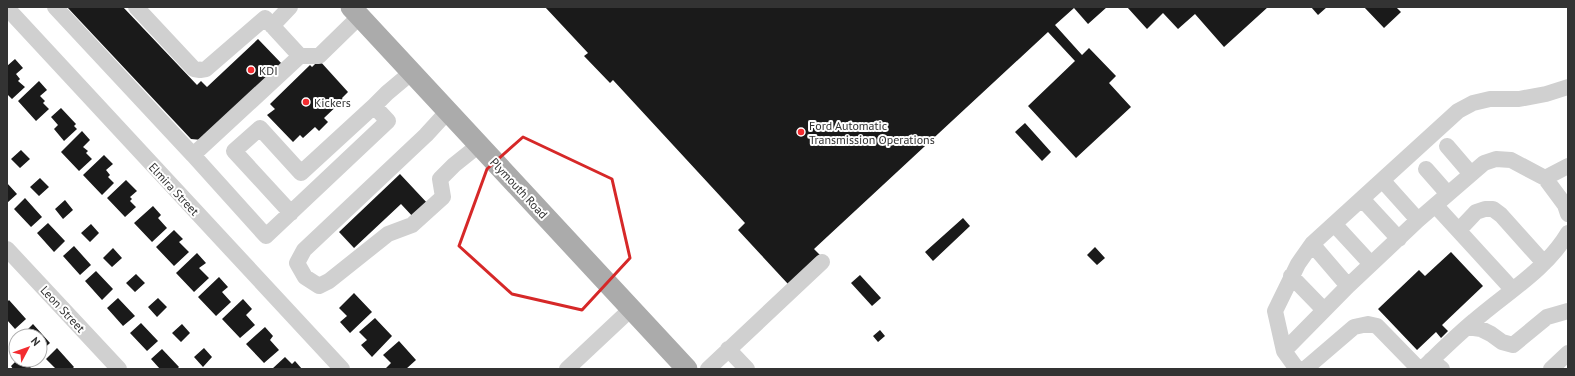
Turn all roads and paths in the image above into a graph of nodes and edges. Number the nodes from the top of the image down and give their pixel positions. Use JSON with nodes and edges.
{"nodes":[{"id":1,"x":55,"y":7,"type":"edge"},
{"id":2,"x":136,"y":7,"type":"edge"},
{"id":3,"x":290,"y":7,"type":"edge"},
{"id":4,"x":7,"y":8,"type":"edge"},
{"id":5,"x":356,"y":12,"type":"edge"},
{"id":6,"x":266,"y":17,"type":"edge"},
{"id":7,"x":300,"y":56,"type":"junction"},
{"id":8,"x":412,"y":72,"type":"junction"},
{"id":9,"x":1568,"y":88,"type":"edge"},
{"id":10,"x":374,"y":106,"type":"junction"},
{"id":11,"x":448,"y":111,"type":"junction"},
{"id":12,"x":479,"y":145,"type":"junction"},
{"id":13,"x":1447,"y":146,"type":"dead end"},
{"id":14,"x":193,"y":155,"type":"junction"},
{"id":15,"x":1568,"y":166,"type":"edge"},
{"id":16,"x":1426,"y":169,"type":"dead end"},
{"id":17,"x":1471,"y":174,"type":"junction"},
{"id":18,"x":1545,"y":178,"type":"junction"},
{"id":19,"x":1383,"y":181,"type":"junction"},
{"id":20,"x":1448,"y":194,"type":"junction"},
{"id":21,"x":1362,"y":199,"type":"junction"},
{"id":22,"x":1436,"y":206,"type":"junction"},
{"id":23,"x":291,"y":213,"type":"junction"},
{"id":24,"x":1568,"y":214,"type":"edge"},
{"id":25,"x":1418,"y":220,"type":"junction"},
{"id":26,"x":1335,"y":225,"type":"junction"},
{"id":27,"x":1459,"y":230,"type":"junction"},
{"id":28,"x":1568,"y":232,"type":"edge"},
{"id":29,"x":1399,"y":239,"type":"junction"},
{"id":30,"x":1312,"y":244,"type":"junction"},
{"id":31,"x":7,"y":249,"type":"edge"},
{"id":32,"x":822,"y":262,"type":"dead end"},
{"id":33,"x":1544,"y":263,"type":"junction"},
{"id":34,"x":1371,"y":264,"type":"junction"},
{"id":35,"x":1291,"y":276,"type":"junction"},
{"id":36,"x":1348,"y":286,"type":"junction"},
{"id":37,"x":1512,"y":289,"type":"junction"},
{"id":38,"x":631,"y":309,"type":"junction"},
{"id":39,"x":1324,"y":310,"type":"junction"},
{"id":40,"x":1568,"y":312,"type":"edge"},
{"id":41,"x":1467,"y":327,"type":"junction"},
{"id":42,"x":728,"y":349,"type":"junction"},
{"id":43,"x":1284,"y":351,"type":"junction"},
{"id":44,"x":1568,"y":353,"type":"edge"},
{"id":45,"x":1428,"y":367,"type":"edge"},
{"id":46,"x":119,"y":369,"type":"edge"},
{"id":47,"x":342,"y":369,"type":"edge"},
{"id":48,"x":567,"y":369,"type":"edge"},
{"id":49,"x":687,"y":369,"type":"edge"},
{"id":50,"x":708,"y":369,"type":"edge"},
{"id":51,"x":747,"y":369,"type":"edge"},
{"id":52,"x":1297,"y":369,"type":"edge"},
{"id":53,"x":1305,"y":369,"type":"edge"},
{"id":54,"x":1551,"y":369,"type":"edge"}],
"edges":[{"from":1,"to":14,"type":"street"},
{"from":2,"to":6,"type":"street"},
{"from":3,"to":6,"type":"street"},
{"from":4,"to":47,"type":"street","name":"Elmira Street"},
{"from":5,"to":7,"type":"street"},
{"from":5,"to":8,"type":"main road","name":"Plymouth Road"},
{"from":6,"to":7,"type":"street"},
{"from":7,"to":14,"type":"street"},
{"from":8,"to":10,"type":"street"},
{"from":8,"to":11,"type":"main road","name":"Plymouth Road"},
{"from":9,"to":19,"type":"street"},
{"from":10,"to":23,"type":"street"},
{"from":10,"to":23,"type":"street"},
{"from":11,"to":12,"type":"main road","name":"Plymouth Road"},
{"from":11,"to":12,"type":"street"},
{"from":12,"to":38,"type":"main road","name":"Plymouth Road"},
{"from":13,"to":17,"type":"street"},
{"from":14,"to":23,"type":"street"},
{"from":15,"to":18,"type":"street"},
{"from":16,"to":20,"type":"street"},
{"from":17,"to":18,"type":"street"},
{"from":17,"to":20,"type":"street"},
{"from":18,"to":24,"type":"street"},
{"from":19,"to":21,"type":"street"},
{"from":19,"to":25,"type":"street"},
{"from":20,"to":22,"type":"street"},
{"from":21,"to":26,"type":"street"},
{"from":21,"to":29,"type":"street"},
{"from":22,"to":25,"type":"street"},
{"from":22,"to":27,"type":"street"},
{"from":25,"to":29,"type":"street"},
{"from":26,"to":30,"type":"street"},
{"from":26,"to":34,"type":"street"},
{"from":27,"to":33,"type":"street"},
{"from":27,"to":37,"type":"street"},
{"from":28,"to":33,"type":"street"},
{"from":29,"to":34,"type":"street"},
{"from":30,"to":35,"type":"street"},
{"from":30,"to":36,"type":"street"},
{"from":31,"to":46,"type":"street","name":"Leon Street"},
{"from":32,"to":42,"type":"street"},
{"from":33,"to":37,"type":"street"},
{"from":34,"to":36,"type":"street"},
{"from":35,"to":39,"type":"street"},
{"from":35,"to":43,"type":"street"},
{"from":36,"to":39,"type":"street"},
{"from":37,"to":41,"type":"street"},
{"from":38,"to":48,"type":"street"},
{"from":38,"to":49,"type":"main road","name":"Plymouth Road"},
{"from":39,"to":43,"type":"street"},
{"from":40,"to":41,"type":"street"},
{"from":41,"to":45,"type":"street"},
{"from":42,"to":50,"type":"street"},
{"from":42,"to":51,"type":"street"},
{"from":43,"to":52,"type":"street"},
{"from":44,"to":54,"type":"street"},
{"from":45,"to":53,"type":"street"}]}
